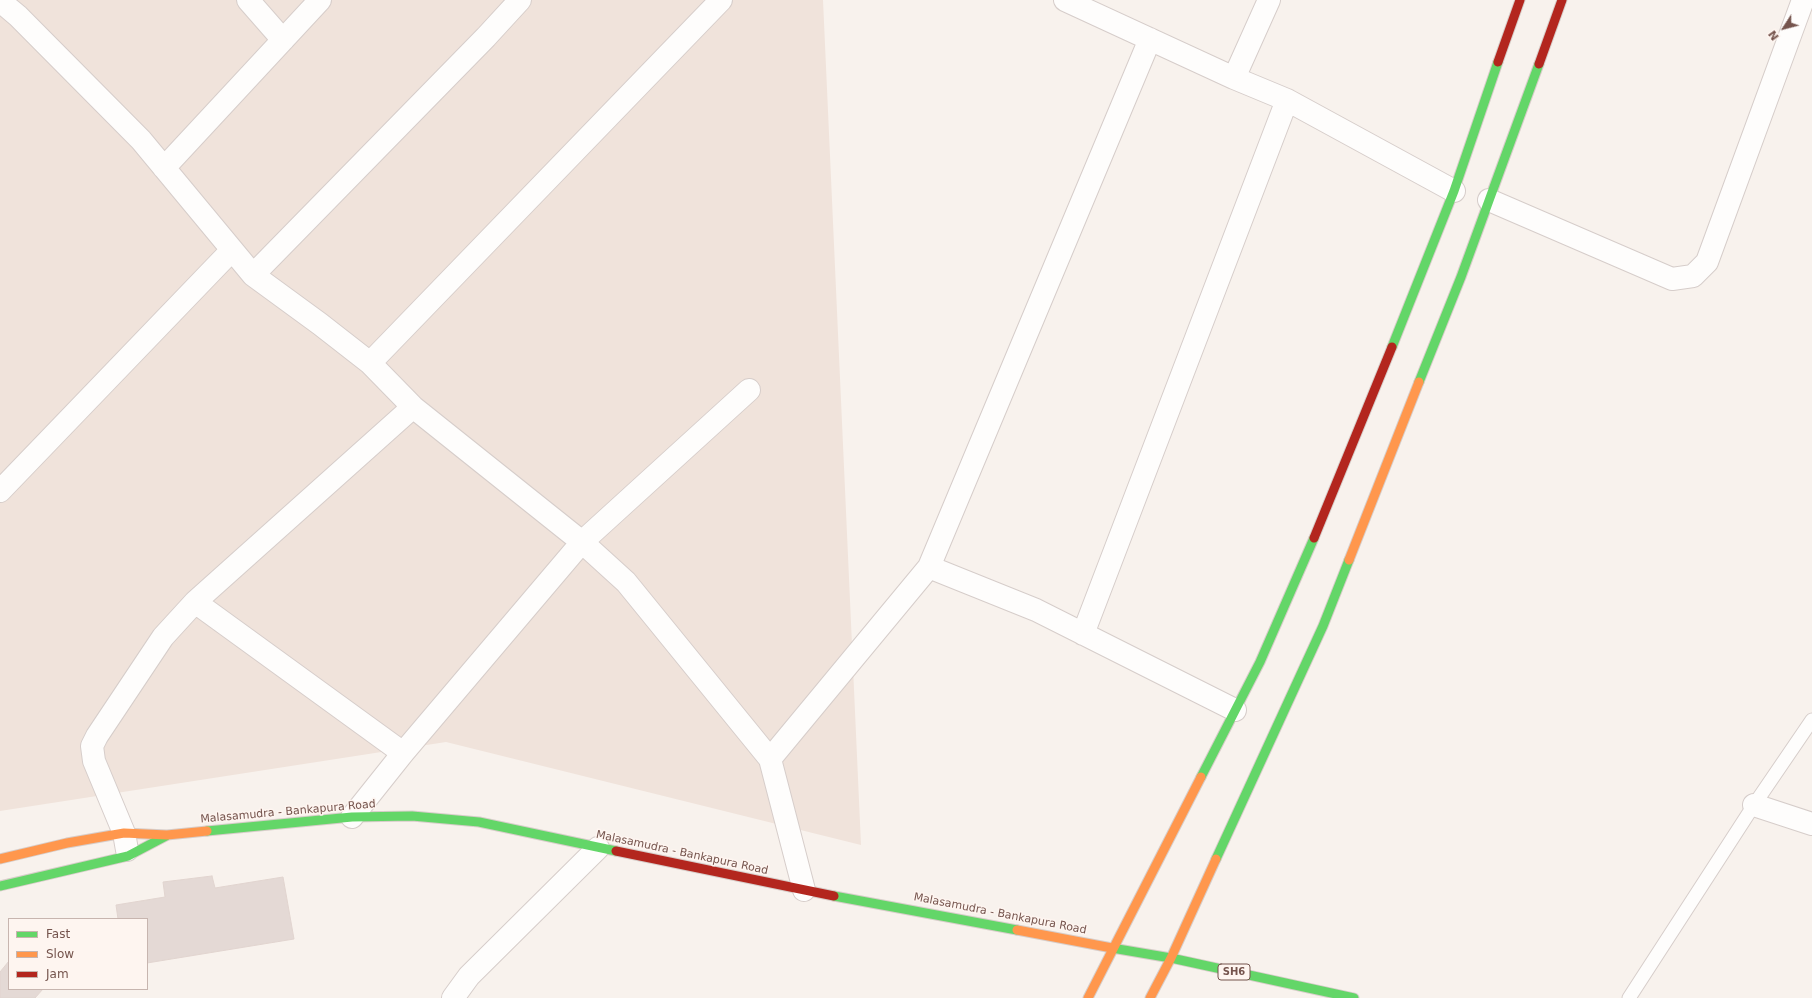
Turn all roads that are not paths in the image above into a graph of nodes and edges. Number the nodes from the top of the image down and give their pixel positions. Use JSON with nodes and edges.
{"nodes":[{"id":1,"x":248,"y":0,"type":"edge"},
{"id":2,"x":320,"y":0,"type":"edge"},
{"id":3,"x":520,"y":0,"type":"edge"},
{"id":4,"x":721,"y":0,"type":"edge"},
{"id":5,"x":1065,"y":0,"type":"edge"},
{"id":6,"x":1269,"y":0,"type":"edge"},
{"id":7,"x":1520,"y":0,"type":"edge"},
{"id":8,"x":1562,"y":0,"type":"edge"},
{"id":9,"x":1803,"y":0,"type":"edge"},
{"id":10,"x":0,"y":1,"type":"edge"},
{"id":11,"x":1150,"y":39,"type":"junction"},
{"id":12,"x":283,"y":40,"type":"junction"},
{"id":13,"x":1234,"y":78,"type":"junction"},
{"id":14,"x":1287,"y":100,"type":"junction"},
{"id":15,"x":164,"y":168,"type":"junction"},
{"id":16,"x":1454,"y":191,"type":"junction"},
{"id":17,"x":1489,"y":200,"type":"junction"},
{"id":18,"x":232,"y":250,"type":"junction"},
{"id":19,"x":253,"y":275,"type":"junction"},
{"id":20,"x":370,"y":363,"type":"junction"},
{"id":21,"x":749,"y":390,"type":"dead end"},
{"id":22,"x":413,"y":407,"type":"junction"},
{"id":23,"x":0,"y":492,"type":"edge"},
{"id":24,"x":582,"y":542,"type":"junction"},
{"id":25,"x":929,"y":567,"type":"junction"},
{"id":26,"x":195,"y":602,"type":"junction"},
{"id":27,"x":1082,"y":634,"type":"junction"},
{"id":28,"x":1235,"y":710,"type":"junction"},
{"id":29,"x":1812,"y":720,"type":"edge"},
{"id":30,"x":403,"y":753,"type":"junction"},
{"id":31,"x":770,"y":759,"type":"junction"},
{"id":32,"x":1754,"y":805,"type":"junction"},
{"id":33,"x":352,"y":817,"type":"junction"},
{"id":34,"x":1812,"y":824,"type":"edge"},
{"id":35,"x":124,"y":833,"type":"junction"},
{"id":36,"x":167,"y":835,"type":"junction"},
{"id":37,"x":598,"y":848,"type":"junction"},
{"id":38,"x":128,"y":856,"type":"junction"},
{"id":39,"x":0,"y":858,"type":"edge"},
{"id":40,"x":0,"y":886,"type":"edge"},
{"id":41,"x":804,"y":890,"type":"junction"},
{"id":42,"x":1112,"y":948,"type":"junction"},
{"id":43,"x":1171,"y":958,"type":"junction"},
{"id":44,"x":453,"y":998,"type":"edge"},
{"id":45,"x":1088,"y":998,"type":"edge"},
{"id":46,"x":1150,"y":998,"type":"edge"},
{"id":47,"x":1354,"y":998,"type":"edge"},
{"id":48,"x":1629,"y":998,"type":"edge"}],
"edges":[{"from":1,"to":12,"type":"street"},
{"from":2,"to":12,"type":"street"},
{"from":3,"to":19,"type":"street"},
{"from":4,"to":20,"type":"street"},
{"from":5,"to":11,"type":"street"},
{"from":6,"to":13,"type":"street"},
{"from":7,"to":16,"type":"main road"},
{"from":8,"to":17,"type":"main road"},
{"from":9,"to":17,"type":"street"},
{"from":10,"to":15,"type":"street"},
{"from":11,"to":13,"type":"street"},
{"from":11,"to":25,"type":"street"},
{"from":12,"to":15,"type":"street"},
{"from":13,"to":14,"type":"street"},
{"from":14,"to":16,"type":"street"},
{"from":14,"to":27,"type":"street"},
{"from":15,"to":18,"type":"street"},
{"from":16,"to":28,"type":"main road"},
{"from":17,"to":43,"type":"main road"},
{"from":18,"to":19,"type":"street"},
{"from":18,"to":23,"type":"street"},
{"from":19,"to":20,"type":"street"},
{"from":20,"to":22,"type":"street"},
{"from":21,"to":24,"type":"street"},
{"from":22,"to":24,"type":"street"},
{"from":22,"to":26,"type":"street"},
{"from":24,"to":30,"type":"street"},
{"from":24,"to":31,"type":"street"},
{"from":25,"to":27,"type":"street"},
{"from":25,"to":31,"type":"street"},
{"from":26,"to":30,"type":"street"},
{"from":26,"to":35,"type":"street"},
{"from":27,"to":28,"type":"street"},
{"from":28,"to":42,"type":"main road"},
{"from":29,"to":32,"type":"lane"},
{"from":30,"to":33,"type":"street"},
{"from":31,"to":41,"type":"street"},
{"from":32,"to":34,"type":"street"},
{"from":32,"to":48,"type":"lane"},
{"from":33,"to":36,"type":"main road","name":"Malasamudra - Bankapura Road"},
{"from":33,"to":37,"type":"main road","name":"Malasamudra - Bankapura Road"},
{"from":35,"to":36,"type":"main road","name":"Malasamudra - Bankapura Road"},
{"from":35,"to":38,"type":"street"},
{"from":35,"to":39,"type":"main road","name":"Malasamudra - Bankapura Road"},
{"from":36,"to":38,"type":"main road"},
{"from":37,"to":41,"type":"main road","name":"Malasamudra - Bankapura Road"},
{"from":37,"to":44,"type":"street"},
{"from":38,"to":40,"type":"main road"},
{"from":41,"to":42,"type":"main road","name":"Malasamudra - Bankapura Road"},
{"from":42,"to":43,"type":"main road","name":"Malasamudra - Bankapura Road","number":"SH6"},
{"from":42,"to":45,"type":"main road"},
{"from":43,"to":46,"type":"main road"},
{"from":43,"to":47,"type":"main road","name":"Malasamudra - Bankapura Road","number":"SH6"}]}
